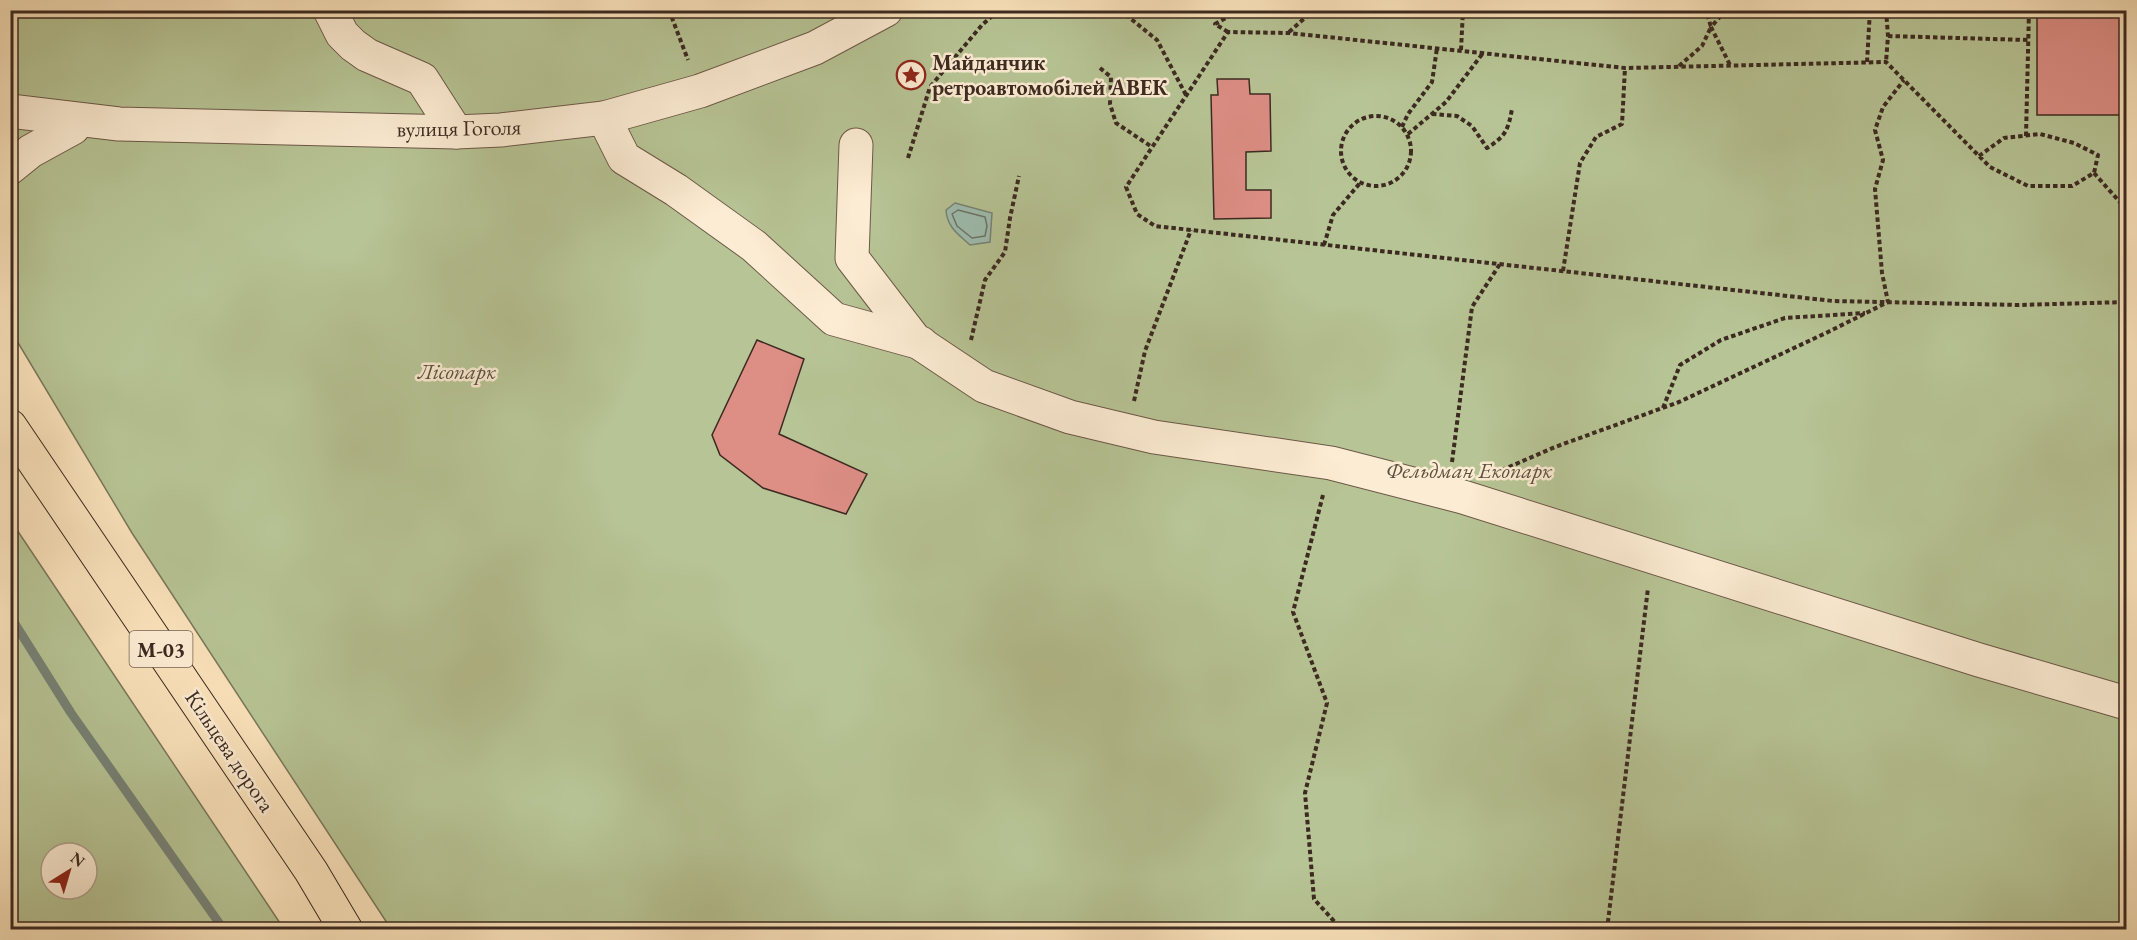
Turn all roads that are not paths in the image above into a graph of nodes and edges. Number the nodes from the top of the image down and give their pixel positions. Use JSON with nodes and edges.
{"nodes":[{"id":1,"x":330,"y":10,"type":"edge"},
{"id":2,"x":886,"y":10,"type":"edge"},
{"id":3,"x":10,"y":111,"type":"edge"},
{"id":4,"x":604,"y":118,"type":"junction"},
{"id":5,"x":119,"y":124,"type":"junction"},
{"id":6,"x":73,"y":128,"type":"junction"},
{"id":7,"x":456,"y":132,"type":"junction"},
{"id":8,"x":10,"y":133,"type":"edge"},
{"id":9,"x":856,"y":145,"type":"dead end"},
{"id":10,"x":10,"y":168,"type":"edge"},
{"id":11,"x":922,"y":343,"type":"junction"},
{"id":12,"x":10,"y":426,"type":"edge"},
{"id":13,"x":2127,"y":703,"type":"edge"},
{"id":14,"x":346,"y":930,"type":"edge"}],
"edges":[{"from":1,"to":7,"type":"street"},
{"from":2,"to":4,"type":"street","name":"вулиця Гоголя"},
{"from":3,"to":5,"type":"street","name":"вулиця Гоголя"},
{"from":4,"to":7,"type":"street","name":"вулиця Гоголя"},
{"from":4,"to":11,"type":"street"},
{"from":5,"to":6,"type":"street"},
{"from":5,"to":7,"type":"street","name":"вулиця Гоголя"},
{"from":6,"to":8,"type":"street"},
{"from":6,"to":10,"type":"street"},
{"from":9,"to":11,"type":"street"},
{"from":11,"to":13,"type":"street"},
{"from":12,"to":14,"type":"highway","name":"Кільцева дорога","number":"М-03"}]}
